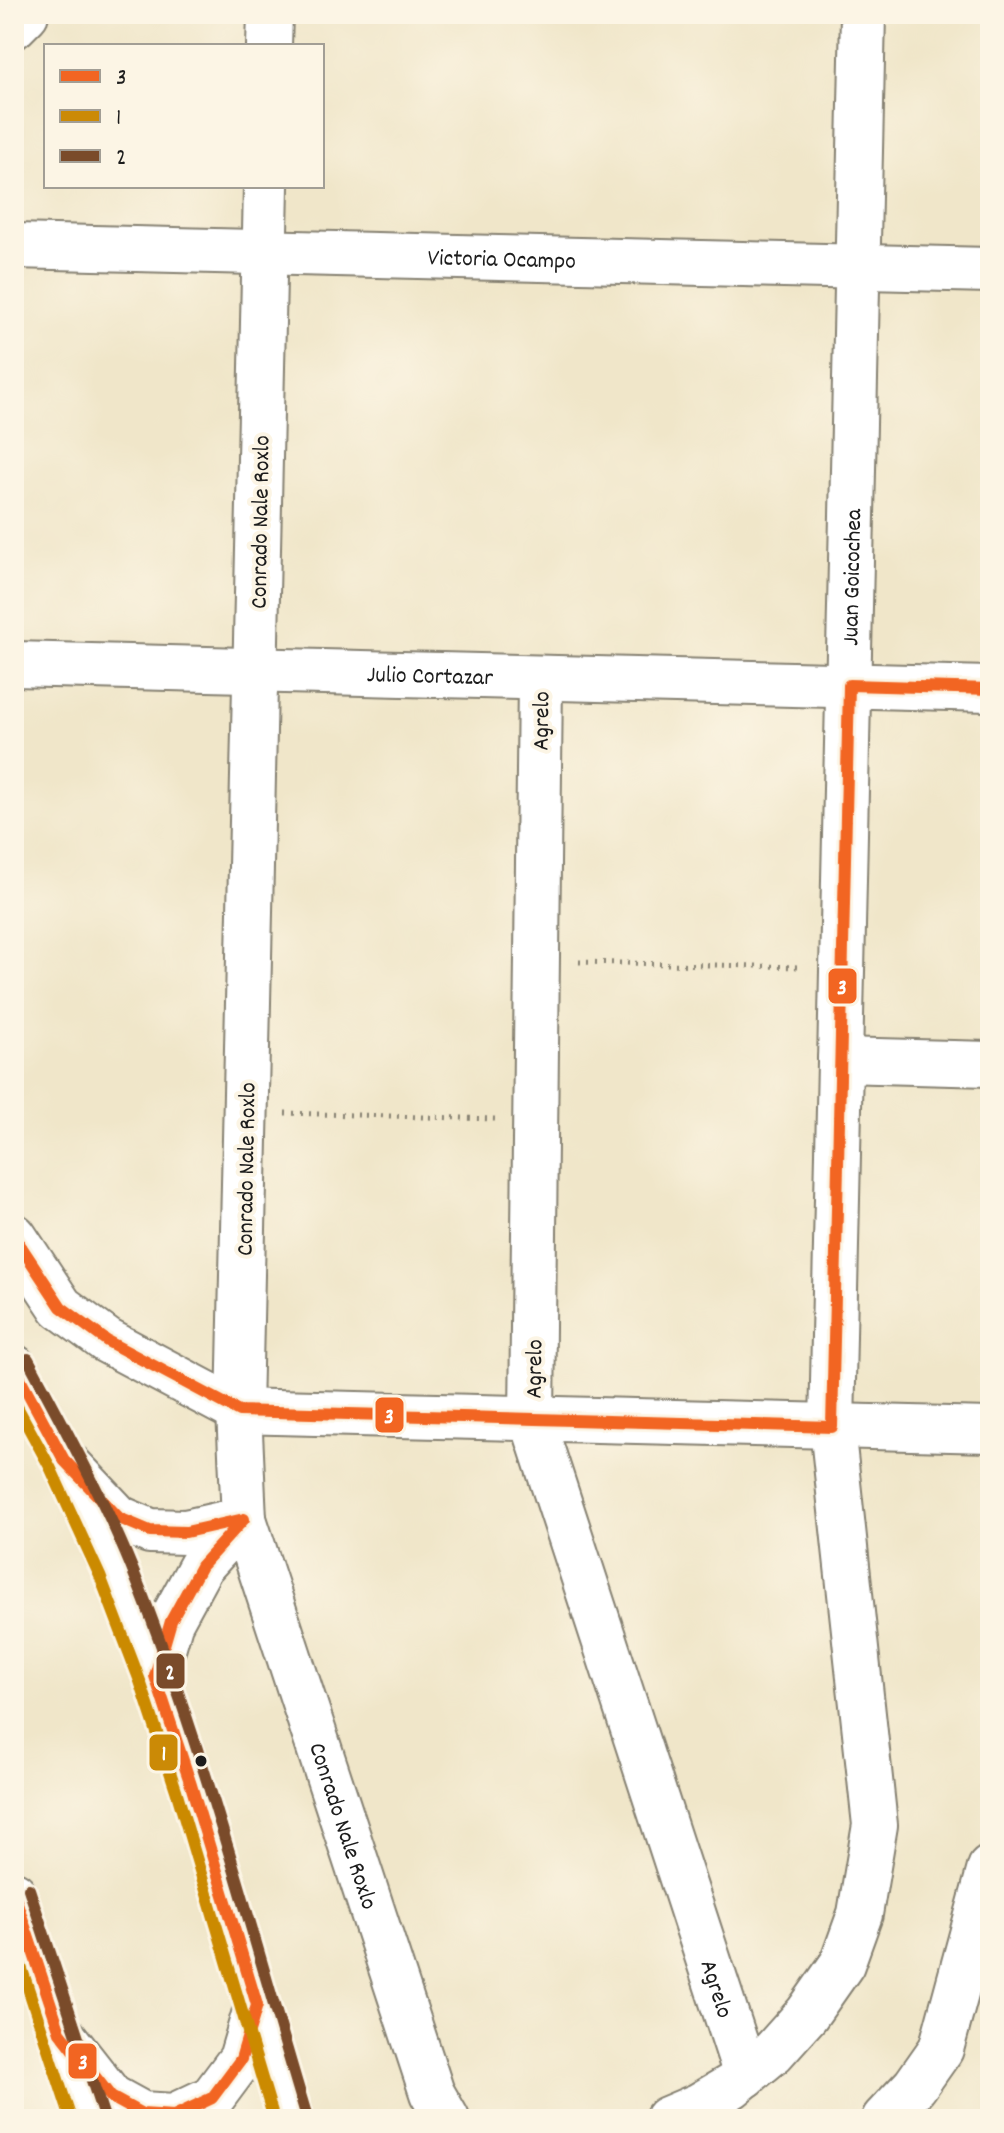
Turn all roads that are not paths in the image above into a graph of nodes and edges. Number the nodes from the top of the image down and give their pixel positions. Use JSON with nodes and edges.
{"nodes":[{"id":1,"x":26,"y":14,"type":"edge"},
{"id":2,"x":270,"y":14,"type":"edge"},
{"id":3,"x":863,"y":14,"type":"edge"},
{"id":4,"x":14,"y":26,"type":"edge"},
{"id":5,"x":269,"y":44,"type":"edge"},
{"id":6,"x":266,"y":188,"type":"edge"},
{"id":7,"x":14,"y":246,"type":"edge"},
{"id":8,"x":265,"y":252,"type":"junction"},
{"id":9,"x":858,"y":267,"type":"junction"},
{"id":10,"x":990,"y":270,"type":"edge"},
{"id":11,"x":14,"y":664,"type":"edge"},
{"id":12,"x":256,"y":670,"type":"junction"},
{"id":13,"x":540,"y":678,"type":"junction"},
{"id":14,"x":849,"y":685,"type":"junction"},
{"id":15,"x":990,"y":689,"type":"edge"},
{"id":16,"x":840,"y":1060,"type":"junction"},
{"id":17,"x":990,"y":1064,"type":"edge"},
{"id":18,"x":14,"y":1236,"type":"edge"},
{"id":19,"x":14,"y":1367,"type":"edge"},
{"id":20,"x":239,"y":1411,"type":"junction"},
{"id":21,"x":532,"y":1419,"type":"junction"},
{"id":22,"x":832,"y":1427,"type":"junction"},
{"id":23,"x":990,"y":1430,"type":"edge"},
{"id":24,"x":64,"y":1460,"type":"junction"},
{"id":25,"x":244,"y":1519,"type":"junction"},
{"id":26,"x":155,"y":1676,"type":"junction"},
{"id":27,"x":990,"y":1868,"type":"edge"},
{"id":28,"x":14,"y":1894,"type":"edge"},
{"id":29,"x":257,"y":2005,"type":"junction"},
{"id":30,"x":60,"y":2032,"type":"junction"},
{"id":31,"x":746,"y":2075,"type":"junction"},
{"id":32,"x":88,"y":2119,"type":"edge"},
{"id":33,"x":291,"y":2119,"type":"edge"},
{"id":34,"x":447,"y":2119,"type":"edge"},
{"id":35,"x":667,"y":2119,"type":"edge"},
{"id":36,"x":884,"y":2119,"type":"edge"}],
"edges":[{"from":1,"to":4,"type":"street"},
{"from":2,"to":5,"type":"street"},
{"from":3,"to":9,"type":"street","name":"Juan Goicochea"},
{"from":6,"to":8,"type":"street","name":"Conrado Nale Roxlo"},
{"from":7,"to":8,"type":"street","name":"Victoria Ocampo"},
{"from":8,"to":9,"type":"street","name":"Victoria Ocampo"},
{"from":8,"to":12,"type":"street","name":"Conrado Nale Roxlo"},
{"from":9,"to":10,"type":"street","name":"Victoria Ocampo"},
{"from":9,"to":14,"type":"street","name":"Juan Goicochea"},
{"from":11,"to":12,"type":"street","name":"Julio Cortazar"},
{"from":12,"to":13,"type":"street","name":"Julio Cortazar"},
{"from":12,"to":20,"type":"street","name":"Conrado Nale Roxlo"},
{"from":13,"to":14,"type":"street","name":"Julio Cortazar"},
{"from":13,"to":21,"type":"street","name":"Agrelo"},
{"from":14,"to":15,"type":"street","name":"Julio Cortazar"},
{"from":14,"to":16,"type":"street","name":"Juan Goicochea"},
{"from":16,"to":17,"type":"street"},
{"from":16,"to":22,"type":"street","name":"Juan Goicochea"},
{"from":18,"to":20,"type":"street"},
{"from":19,"to":24,"type":"street"},
{"from":20,"to":21,"type":"street"},
{"from":20,"to":25,"type":"street","name":"Conrado Nale Roxlo"},
{"from":21,"to":22,"type":"street"},
{"from":21,"to":31,"type":"street","name":"Agrelo"},
{"from":22,"to":23,"type":"street"},
{"from":22,"to":31,"type":"street","name":"Juan Goicochea"},
{"from":24,"to":25,"type":"street"},
{"from":24,"to":26,"type":"street"},
{"from":25,"to":26,"type":"street"},
{"from":25,"to":34,"type":"street","name":"Conrado Nale Roxlo"},
{"from":26,"to":29,"type":"street"},
{"from":27,"to":36,"type":"street"},
{"from":28,"to":30,"type":"street"},
{"from":29,"to":30,"type":"street"},
{"from":29,"to":33,"type":"street"},
{"from":30,"to":32,"type":"street"},
{"from":31,"to":35,"type":"street","name":"Juan Goicochea"}]}
